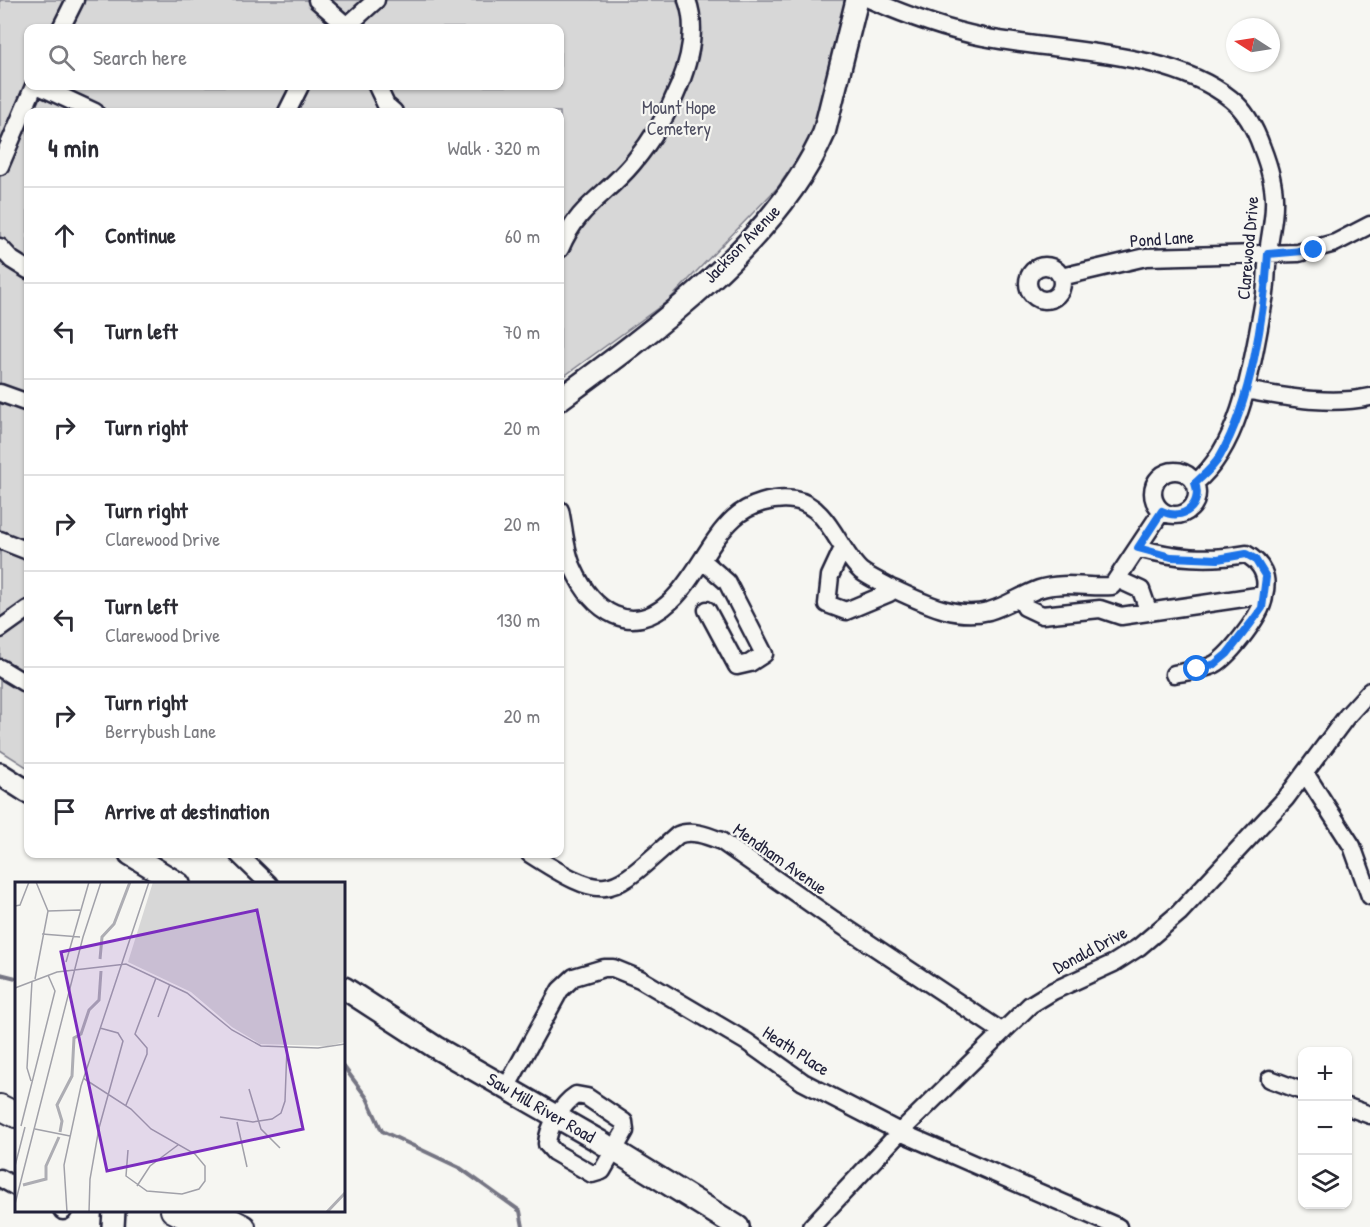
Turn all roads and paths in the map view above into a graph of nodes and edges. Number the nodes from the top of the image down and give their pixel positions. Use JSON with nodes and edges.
{"nodes":[{"id":1,"x":75,"y":0,"type":"edge"},
{"id":2,"x":317,"y":0,"type":"edge"},
{"id":3,"x":376,"y":0,"type":"edge"},
{"id":4,"x":687,"y":0,"type":"edge"},
{"id":5,"x":857,"y":0,"type":"edge"},
{"id":6,"x":871,"y":0,"type":"edge"},
{"id":7,"x":63,"y":24,"type":"edge"},
{"id":8,"x":343,"y":24,"type":"edge"},
{"id":9,"x":351,"y":24,"type":"edge"},
{"id":10,"x":32,"y":90,"type":"edge"},
{"id":11,"x":48,"y":90,"type":"edge"},
{"id":12,"x":298,"y":90,"type":"edge"},
{"id":13,"x":378,"y":90,"type":"edge"},
{"id":14,"x":25,"y":108,"type":"edge"},
{"id":15,"x":86,"y":108,"type":"edge"},
{"id":16,"x":289,"y":108,"type":"edge"},
{"id":17,"x":389,"y":108,"type":"edge"},
{"id":18,"x":24,"y":110,"type":"edge"},
{"id":19,"x":0,"y":166,"type":"edge"},
{"id":20,"x":1370,"y":225,"type":"edge"},
{"id":21,"x":564,"y":239,"type":"edge"},
{"id":22,"x":0,"y":247,"type":"edge"},
{"id":23,"x":1268,"y":254,"type":"junction"},
{"id":24,"x":24,"y":268,"type":"edge"},
{"id":25,"x":1061,"y":277,"type":"dead end"},
{"id":26,"x":1245,"y":390,"type":"junction"},
{"id":27,"x":0,"y":393,"type":"edge"},
{"id":28,"x":564,"y":396,"type":"edge"},
{"id":29,"x":1370,"y":398,"type":"edge"},
{"id":30,"x":24,"y":402,"type":"edge"},
{"id":31,"x":1195,"y":483,"type":"junction"},
{"id":32,"x":1162,"y":511,"type":"junction"},
{"id":33,"x":564,"y":529,"type":"edge"},
{"id":34,"x":0,"y":540,"type":"edge"},
{"id":35,"x":843,"y":548,"type":"junction"},
{"id":36,"x":1138,"y":548,"type":"junction"},
{"id":37,"x":24,"y":549,"type":"edge"},
{"id":38,"x":702,"y":560,"type":"junction"},
{"id":39,"x":1117,"y":579,"type":"junction"},
{"id":40,"x":888,"y":587,"type":"junction"},
{"id":41,"x":1098,"y":587,"type":"junction"},
{"id":42,"x":1264,"y":594,"type":"junction"},
{"id":43,"x":1021,"y":599,"type":"junction"},
{"id":44,"x":1100,"y":609,"type":"junction"},
{"id":45,"x":1148,"y":609,"type":"junction"},
{"id":46,"x":707,"y":610,"type":"dead end"},
{"id":47,"x":24,"y":612,"type":"edge"},
{"id":48,"x":0,"y":629,"type":"edge"},
{"id":49,"x":0,"y":668,"type":"edge"},
{"id":50,"x":1173,"y":674,"type":"dead end"},
{"id":51,"x":24,"y":683,"type":"edge"},
{"id":52,"x":1370,"y":691,"type":"edge"},
{"id":53,"x":1305,"y":772,"type":"junction"},
{"id":54,"x":0,"y":774,"type":"edge"},
{"id":55,"x":24,"y":789,"type":"edge"},
{"id":56,"x":137,"y":858,"type":"edge"},
{"id":57,"x":242,"y":858,"type":"edge"},
{"id":58,"x":536,"y":858,"type":"edge"},
{"id":59,"x":153,"y":868,"type":"edge"},
{"id":60,"x":176,"y":882,"type":"edge"},
{"id":61,"x":267,"y":882,"type":"edge"},
{"id":62,"x":1370,"y":896,"type":"edge"},
{"id":63,"x":345,"y":989,"type":"edge"},
{"id":64,"x":1001,"y":1031,"type":"junction"},
{"id":65,"x":1270,"y":1079,"type":"dead end"},
{"id":66,"x":506,"y":1088,"type":"junction"},
{"id":67,"x":1298,"y":1090,"type":"edge"},
{"id":68,"x":0,"y":1107,"type":"edge"},
{"id":69,"x":1352,"y":1109,"type":"edge"},
{"id":70,"x":15,"y":1114,"type":"edge"},
{"id":71,"x":1370,"y":1115,"type":"edge"},
{"id":72,"x":558,"y":1117,"type":"junction"},
{"id":73,"x":0,"y":1125,"type":"edge"},
{"id":74,"x":15,"y":1132,"type":"edge"},
{"id":75,"x":900,"y":1132,"type":"junction"},
{"id":76,"x":614,"y":1150,"type":"junction"},
{"id":77,"x":0,"y":1178,"type":"edge"},
{"id":78,"x":15,"y":1186,"type":"edge"},
{"id":79,"x":114,"y":1212,"type":"edge"},
{"id":80,"x":177,"y":1212,"type":"edge"},
{"id":81,"x":214,"y":1212,"type":"edge"},
{"id":82,"x":113,"y":1227,"type":"edge"},
{"id":83,"x":206,"y":1227,"type":"edge"},
{"id":84,"x":243,"y":1227,"type":"edge"},
{"id":85,"x":738,"y":1227,"type":"edge"},
{"id":86,"x":811,"y":1227,"type":"edge"},
{"id":87,"x":1118,"y":1227,"type":"edge"}],
"edges":[{"from":1,"to":7,"type":"street"},
{"from":2,"to":8,"type":"street"},
{"from":3,"to":9,"type":"street"},
{"from":4,"to":21,"type":"street"},
{"from":5,"to":28,"type":"main road","name":"Jackson Avenue"},
{"from":6,"to":23,"type":"street","name":"Clarewood Drive"},
{"from":10,"to":14,"type":"street"},
{"from":11,"to":15,"type":"street"},
{"from":12,"to":16,"type":"street"},
{"from":13,"to":17,"type":"street"},
{"from":18,"to":19,"type":"street"},
{"from":20,"to":23,"type":"street","name":"Pond Lane"},
{"from":22,"to":24,"type":"street"},
{"from":23,"to":25,"type":"street","name":"Pond Lane"},
{"from":23,"to":26,"type":"street","name":"Clarewood Drive"},
{"from":26,"to":29,"type":"street"},
{"from":26,"to":31,"type":"street","name":"Clarewood Drive"},
{"from":27,"to":30,"type":"street"},
{"from":31,"to":32,"type":"street"},
{"from":31,"to":32,"type":"street"},
{"from":32,"to":36,"type":"street"},
{"from":33,"to":38,"type":"street"},
{"from":34,"to":37,"type":"street"},
{"from":35,"to":38,"type":"street"},
{"from":35,"to":40,"type":"street"},
{"from":35,"to":40,"type":"street"},
{"from":36,"to":39,"type":"street"},
{"from":36,"to":42,"type":"street"},
{"from":38,"to":46,"type":"street"},
{"from":39,"to":41,"type":"street"},
{"from":39,"to":45,"type":"street"},
{"from":40,"to":43,"type":"street"},
{"from":41,"to":43,"type":"street"},
{"from":41,"to":44,"type":"street"},
{"from":42,"to":45,"type":"street"},
{"from":42,"to":50,"type":"street"},
{"from":43,"to":44,"type":"street"},
{"from":44,"to":45,"type":"street"},
{"from":47,"to":48,"type":"street"},
{"from":49,"to":51,"type":"street"},
{"from":52,"to":53,"type":"street","name":"Donald Drive"},
{"from":53,"to":62,"type":"street"},
{"from":53,"to":64,"type":"street","name":"Donald Drive"},
{"from":54,"to":55,"type":"main road"},
{"from":56,"to":59,"type":"main road"},
{"from":57,"to":61,"type":"street"},
{"from":58,"to":64,"type":"street","name":"Mendham Avenue"},
{"from":59,"to":60,"type":"main road"},
{"from":63,"to":66,"type":"main road","name":"Saw Mill River Road"},
{"from":64,"to":75,"type":"street","name":"Donald Drive"},
{"from":65,"to":67,"type":"street"},
{"from":66,"to":72,"type":"main road","name":"Saw Mill River Road"},
{"from":66,"to":75,"type":"street","name":"Heath Place"},
{"from":68,"to":70,"type":"highway"},
{"from":69,"to":71,"type":"street"},
{"from":72,"to":76,"type":"main road","name":"Saw Mill River Road"},
{"from":72,"to":76,"type":"street"},
{"from":72,"to":76,"type":"street"},
{"from":73,"to":74,"type":"highway"},
{"from":75,"to":86,"type":"street","name":"Donald Drive"},
{"from":75,"to":87,"type":"street","name":"Heath Place"},
{"from":76,"to":85,"type":"main road","name":"Saw Mill River Road"},
{"from":77,"to":78,"type":"street"},
{"from":79,"to":82,"type":"main road"},
{"from":80,"to":83,"type":"highway"},
{"from":81,"to":84,"type":"highway"}]}
